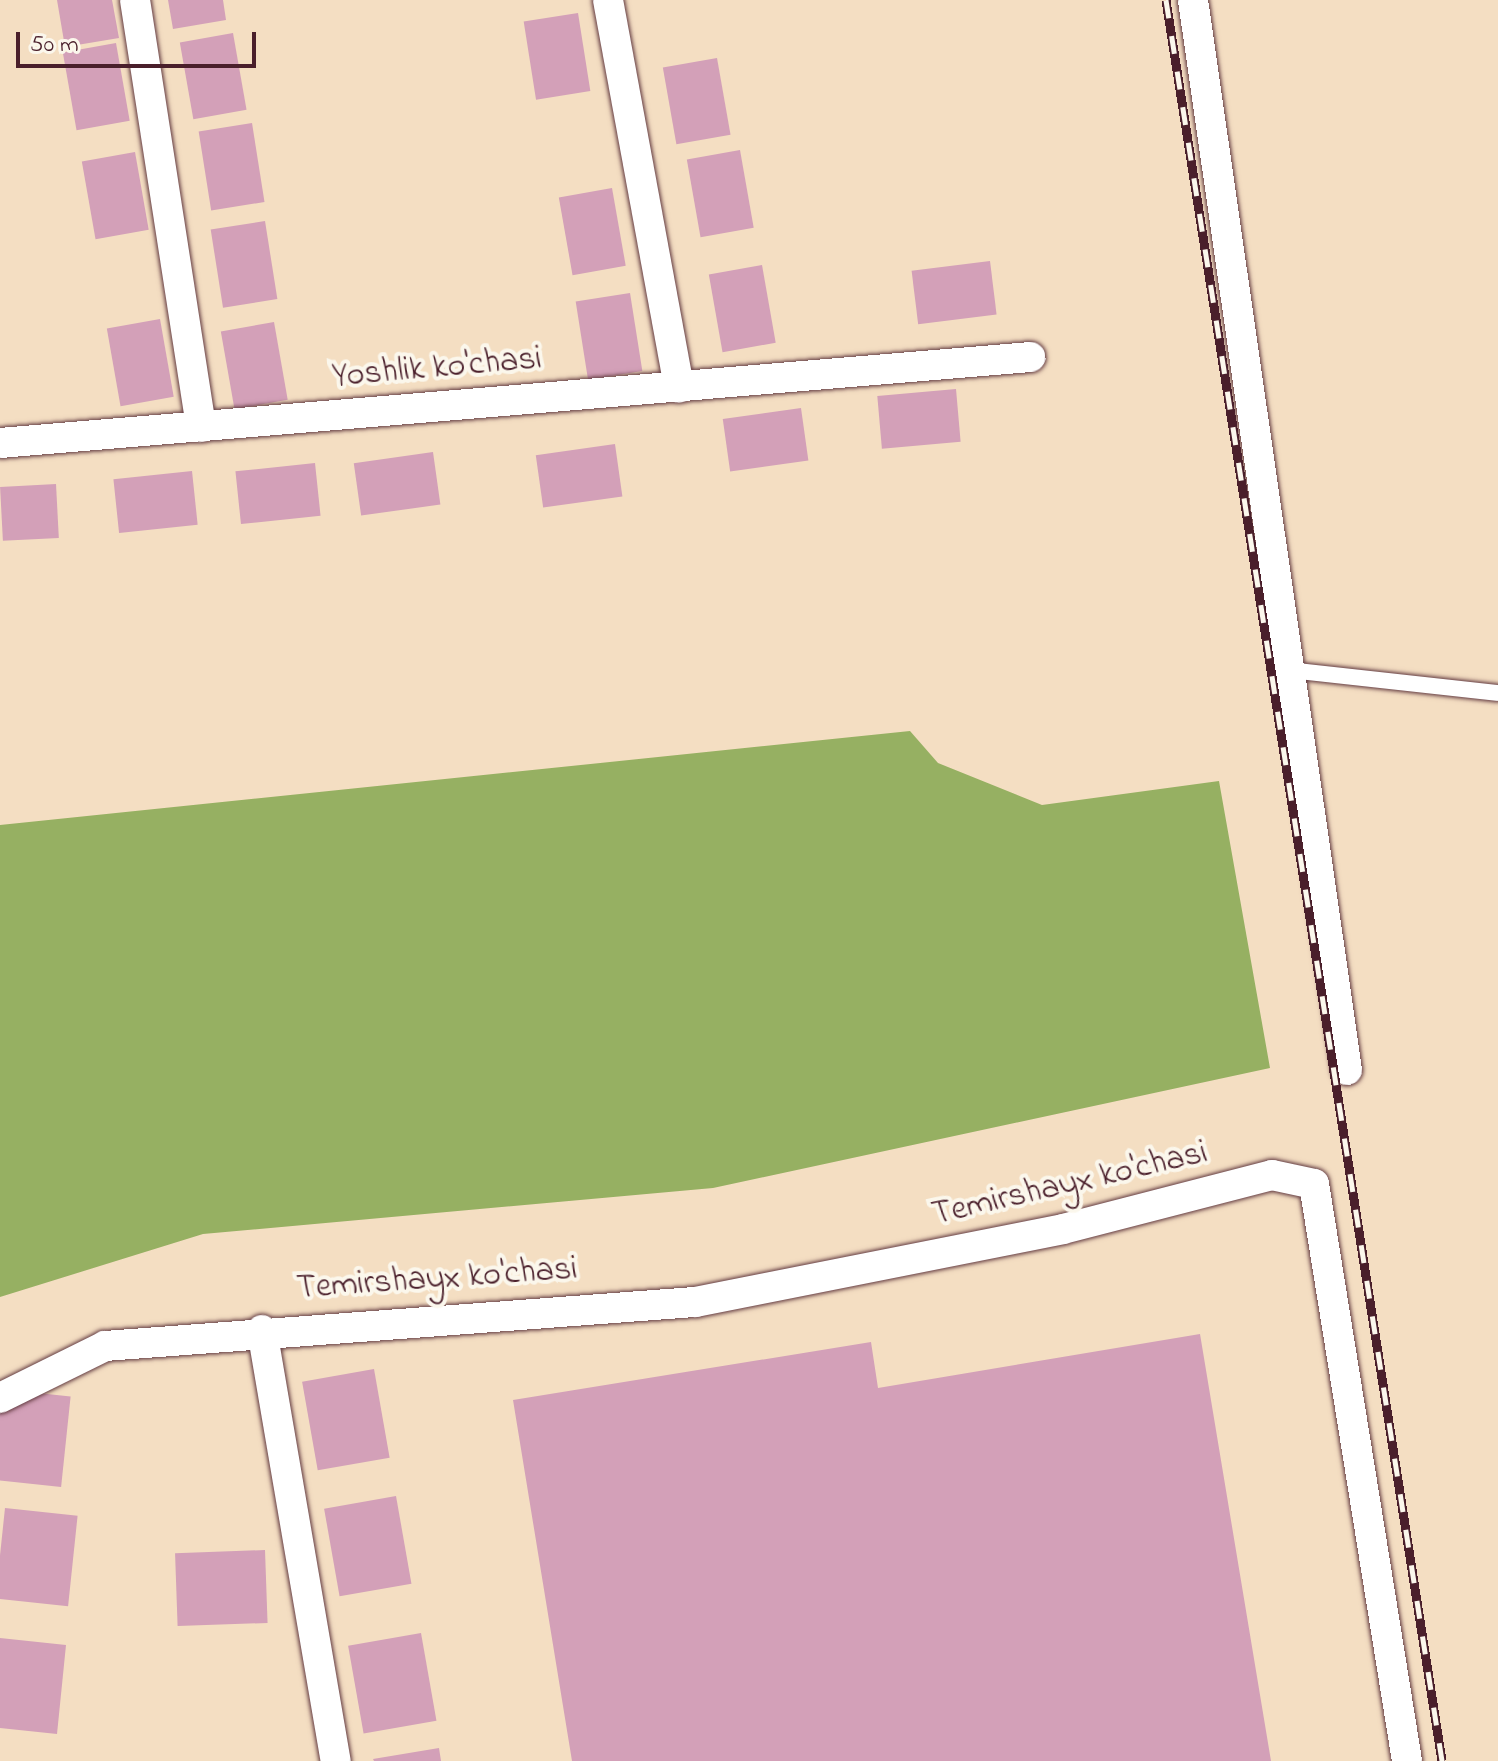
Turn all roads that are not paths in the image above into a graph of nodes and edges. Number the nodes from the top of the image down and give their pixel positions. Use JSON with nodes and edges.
{"nodes":[{"id":1,"x":135,"y":0,"type":"edge"},
{"id":2,"x":608,"y":0,"type":"edge"},
{"id":3,"x":1193,"y":0,"type":"edge"},
{"id":4,"x":1030,"y":357,"type":"dead end"},
{"id":5,"x":679,"y":388,"type":"junction"},
{"id":6,"x":201,"y":427,"type":"junction"},
{"id":7,"x":0,"y":443,"type":"edge"},
{"id":8,"x":1289,"y":670,"type":"junction"},
{"id":9,"x":1498,"y":693,"type":"edge"},
{"id":10,"x":1347,"y":1070,"type":"dead end"},
{"id":11,"x":262,"y":1330,"type":"junction"},
{"id":12,"x":0,"y":1398,"type":"edge"},
{"id":13,"x":336,"y":1761,"type":"edge"},
{"id":14,"x":1407,"y":1761,"type":"edge"}],
"edges":[{"from":1,"to":6,"type":"street"},
{"from":2,"to":5,"type":"street"},
{"from":3,"to":8,"type":"street"},
{"from":4,"to":5,"type":"street","name":"Yoshlik ko'chasi"},
{"from":5,"to":6,"type":"street","name":"Yoshlik ko'chasi"},
{"from":6,"to":7,"type":"street","name":"Yoshlik ko'chasi"},
{"from":8,"to":9,"type":"lane"},
{"from":8,"to":10,"type":"street"},
{"from":11,"to":12,"type":"street","name":"Temirshayx ko'chasi"},
{"from":11,"to":13,"type":"street","name":"Temirshayx ko'chasi"},
{"from":11,"to":14,"type":"street","name":"Temirshayx ko'chasi"}]}
